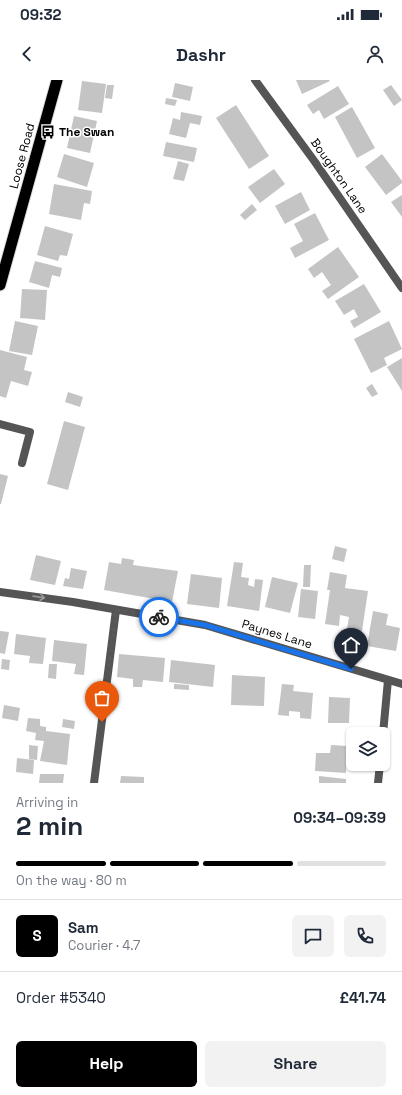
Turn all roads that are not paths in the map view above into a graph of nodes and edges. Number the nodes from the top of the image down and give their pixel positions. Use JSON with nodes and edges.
{"nodes":[{"id":1,"x":57,"y":80,"type":"edge"},
{"id":2,"x":255,"y":80,"type":"edge"},
{"id":3,"x":0,"y":285,"type":"edge"},
{"id":4,"x":402,"y":288,"type":"edge"},
{"id":5,"x":0,"y":424,"type":"edge"},
{"id":6,"x":22,"y":462,"type":"dead end"},
{"id":7,"x":0,"y":592,"type":"edge"},
{"id":8,"x":116,"y":610,"type":"junction"},
{"id":9,"x":388,"y":680,"type":"junction"},
{"id":10,"x":402,"y":684,"type":"edge"},
{"id":11,"x":384,"y":727,"type":"edge"},
{"id":12,"x":379,"y":771,"type":"edge"},
{"id":13,"x":94,"y":783,"type":"edge"},
{"id":14,"x":378,"y":783,"type":"edge"}],
"edges":[{"from":1,"to":3,"type":"highway","name":"Loose Road"},
{"from":2,"to":4,"type":"street","name":"Boughton Lane"},
{"from":5,"to":6,"type":"street"},
{"from":7,"to":8,"type":"street","name":"Paynes Lane","one_way":true},
{"from":8,"to":9,"type":"street","name":"Paynes Lane"},
{"from":8,"to":13,"type":"street"},
{"from":9,"to":10,"type":"street","name":"Paynes Lane"},
{"from":9,"to":11,"type":"street"},
{"from":12,"to":14,"type":"street"}]}
